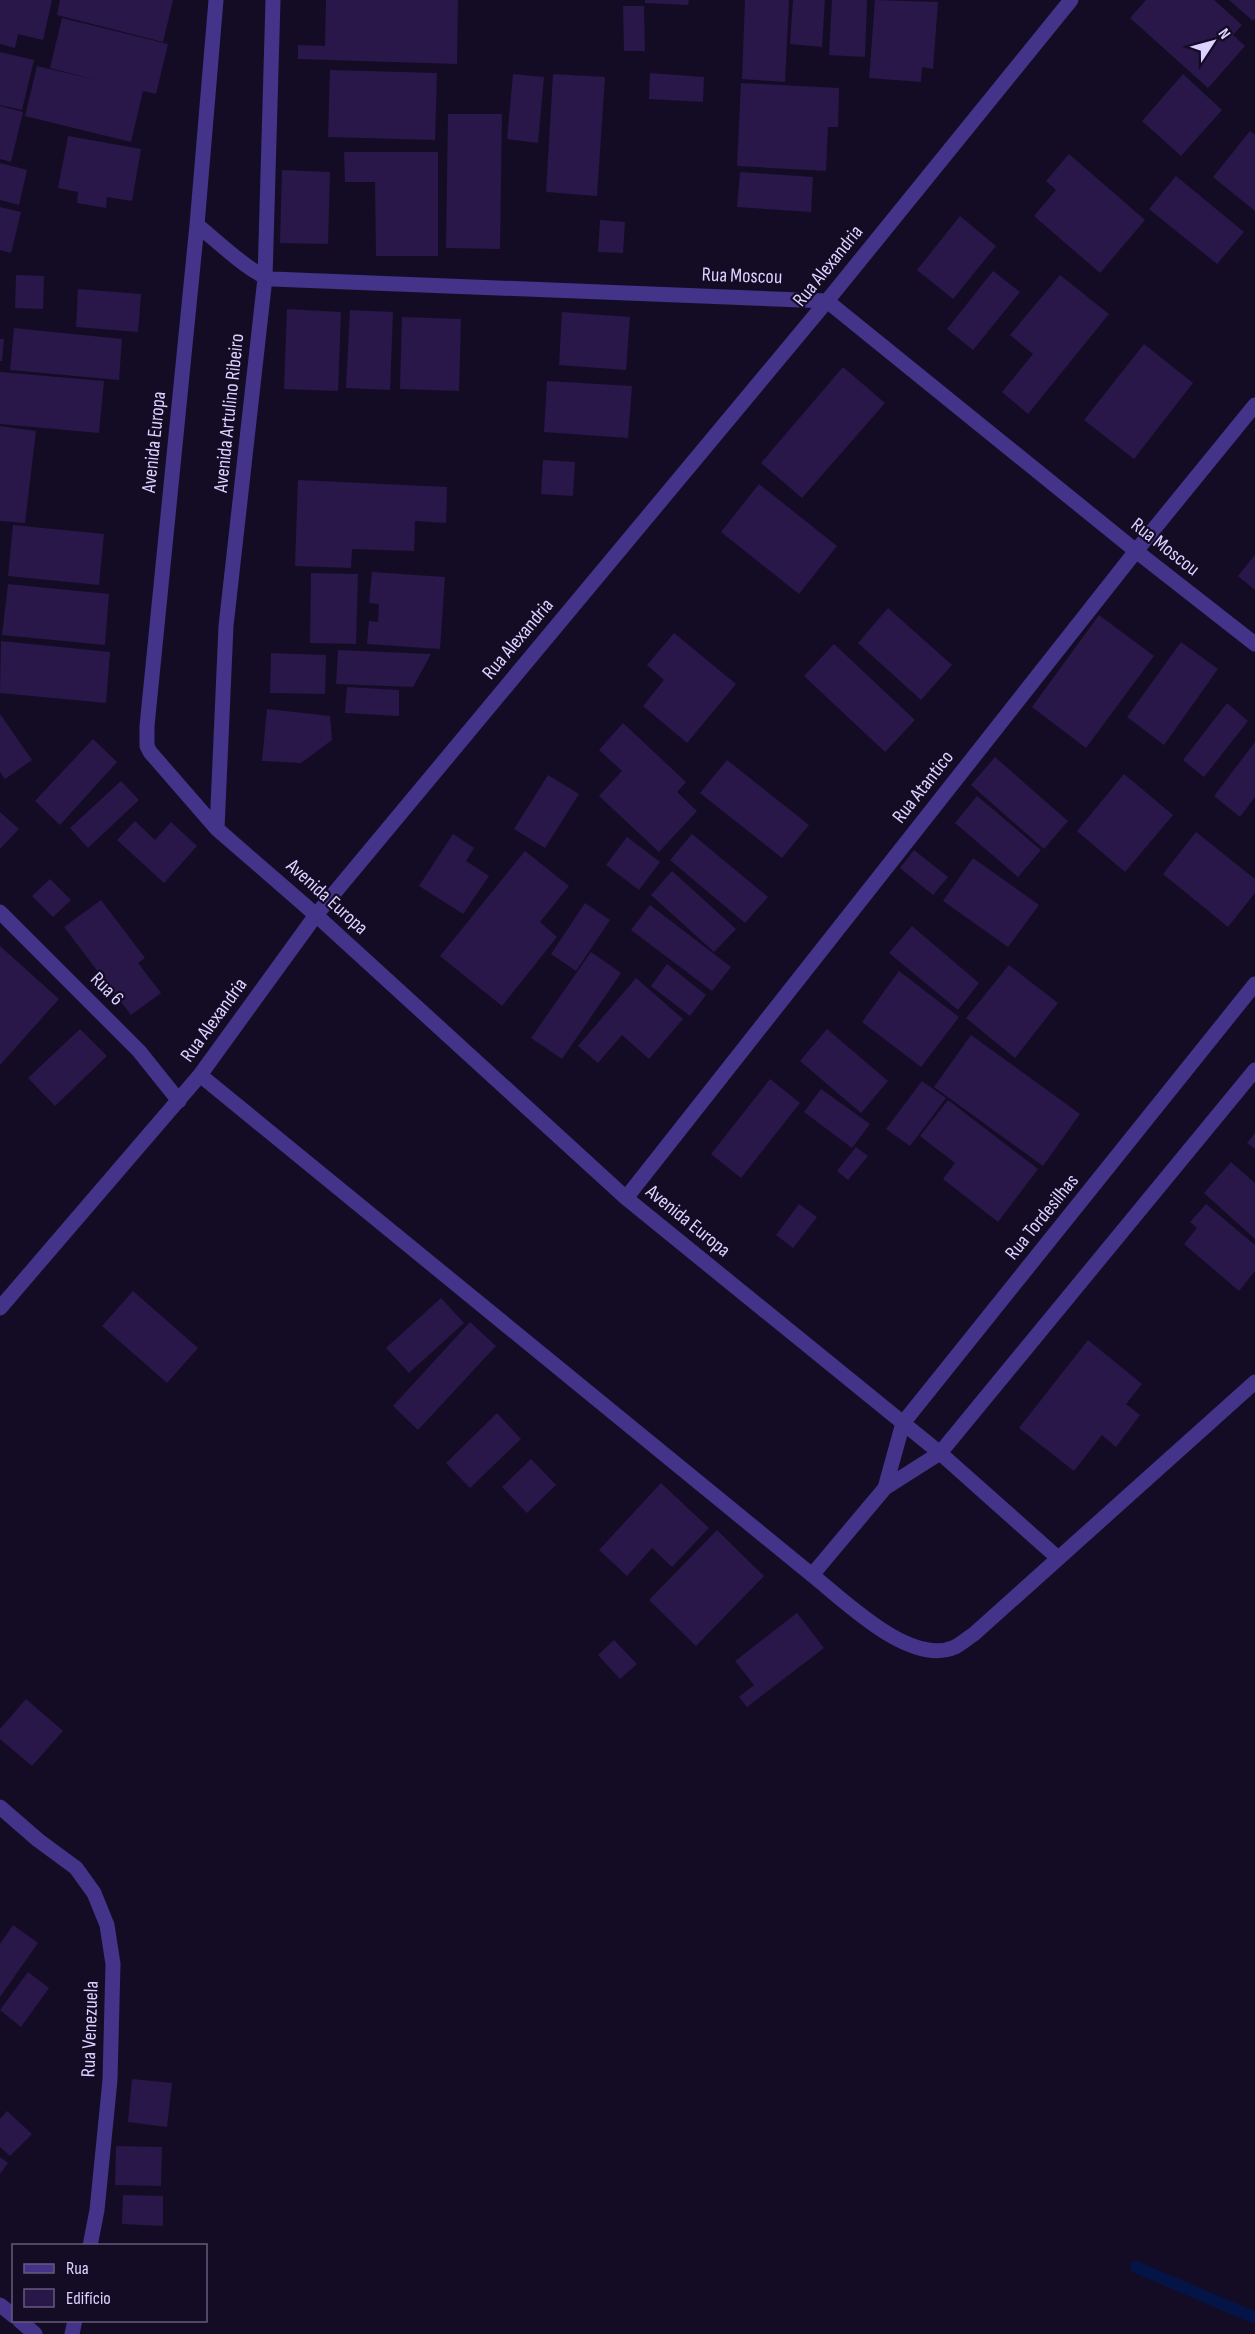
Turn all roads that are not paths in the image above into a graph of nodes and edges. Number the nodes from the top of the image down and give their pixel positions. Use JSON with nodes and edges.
{"nodes":[{"id":1,"x":216,"y":0,"type":"edge"},
{"id":2,"x":273,"y":0,"type":"edge"},
{"id":3,"x":1071,"y":0,"type":"edge"},
{"id":4,"x":197,"y":225,"type":"junction"},
{"id":5,"x":265,"y":278,"type":"junction"},
{"id":6,"x":827,"y":301,"type":"junction"},
{"id":7,"x":1255,"y":405,"type":"edge"},
{"id":8,"x":1136,"y":551,"type":"junction"},
{"id":9,"x":1255,"y":644,"type":"edge"},
{"id":10,"x":217,"y":829,"type":"junction"},
{"id":11,"x":0,"y":912,"type":"edge"},
{"id":12,"x":316,"y":915,"type":"junction"},
{"id":13,"x":1255,"y":984,"type":"edge"},
{"id":14,"x":1255,"y":1070,"type":"edge"},
{"id":15,"x":200,"y":1075,"type":"junction"},
{"id":16,"x":179,"y":1101,"type":"junction"},
{"id":17,"x":626,"y":1198,"type":"junction"},
{"id":18,"x":0,"y":1308,"type":"edge"},
{"id":19,"x":1255,"y":1382,"type":"edge"},
{"id":20,"x":903,"y":1423,"type":"junction"},
{"id":21,"x":940,"y":1453,"type":"junction"},
{"id":22,"x":885,"y":1488,"type":"junction"},
{"id":23,"x":1058,"y":1558,"type":"junction"},
{"id":24,"x":812,"y":1575,"type":"junction"},
{"id":25,"x":0,"y":1807,"type":"edge"},
{"id":26,"x":90,"y":2244,"type":"edge"},
{"id":27,"x":0,"y":2305,"type":"edge"},
{"id":28,"x":12,"y":2314,"type":"edge"},
{"id":29,"x":21,"y":2322,"type":"edge"},
{"id":30,"x":35,"y":2334,"type":"edge"}],
"edges":[{"from":1,"to":4,"type":"street","name":"Avenida Europa"},
{"from":2,"to":5,"type":"street","name":"Avenida Artulino Ribeiro"},
{"from":3,"to":6,"type":"street","name":"Rua Alexandria"},
{"from":4,"to":5,"type":"street"},
{"from":4,"to":10,"type":"street","name":"Avenida Europa"},
{"from":5,"to":6,"type":"street","name":"Rua Moscou"},
{"from":5,"to":10,"type":"street","name":"Avenida Artulino Ribeiro"},
{"from":6,"to":8,"type":"street","name":"Rua Moscou"},
{"from":6,"to":12,"type":"street","name":"Rua Alexandria"},
{"from":7,"to":8,"type":"street","name":"Rua Atantico"},
{"from":8,"to":9,"type":"street","name":"Rua Moscou"},
{"from":8,"to":17,"type":"street","name":"Rua Atantico"},
{"from":10,"to":12,"type":"street","name":"Avenida Europa"},
{"from":11,"to":16,"type":"street","name":"Rua 6"},
{"from":12,"to":15,"type":"street","name":"Rua Alexandria"},
{"from":12,"to":17,"type":"street","name":"Avenida Europa"},
{"from":13,"to":20,"type":"street","name":"Rua Tordesilhas"},
{"from":14,"to":21,"type":"street","name":"Rua Tordesilhas"},
{"from":15,"to":16,"type":"street","name":"Rua Alexandria"},
{"from":15,"to":24,"type":"street"},
{"from":16,"to":18,"type":"street","name":"Rua Alexandria"},
{"from":17,"to":20,"type":"street","name":"Avenida Europa"},
{"from":19,"to":23,"type":"street"},
{"from":20,"to":21,"type":"street","name":"Avenida Europa"},
{"from":20,"to":22,"type":"street","name":"Rua Tordesilhas"},
{"from":21,"to":22,"type":"street","name":"Rua Tordesilhas"},
{"from":21,"to":23,"type":"street","name":"Avenida Europa"},
{"from":22,"to":24,"type":"street","name":"Rua Tordesilhas"},
{"from":23,"to":24,"type":"street"},
{"from":25,"to":26,"type":"street","name":"Rua Venezuela"},
{"from":27,"to":28,"type":"street"},
{"from":29,"to":30,"type":"street"}]}
